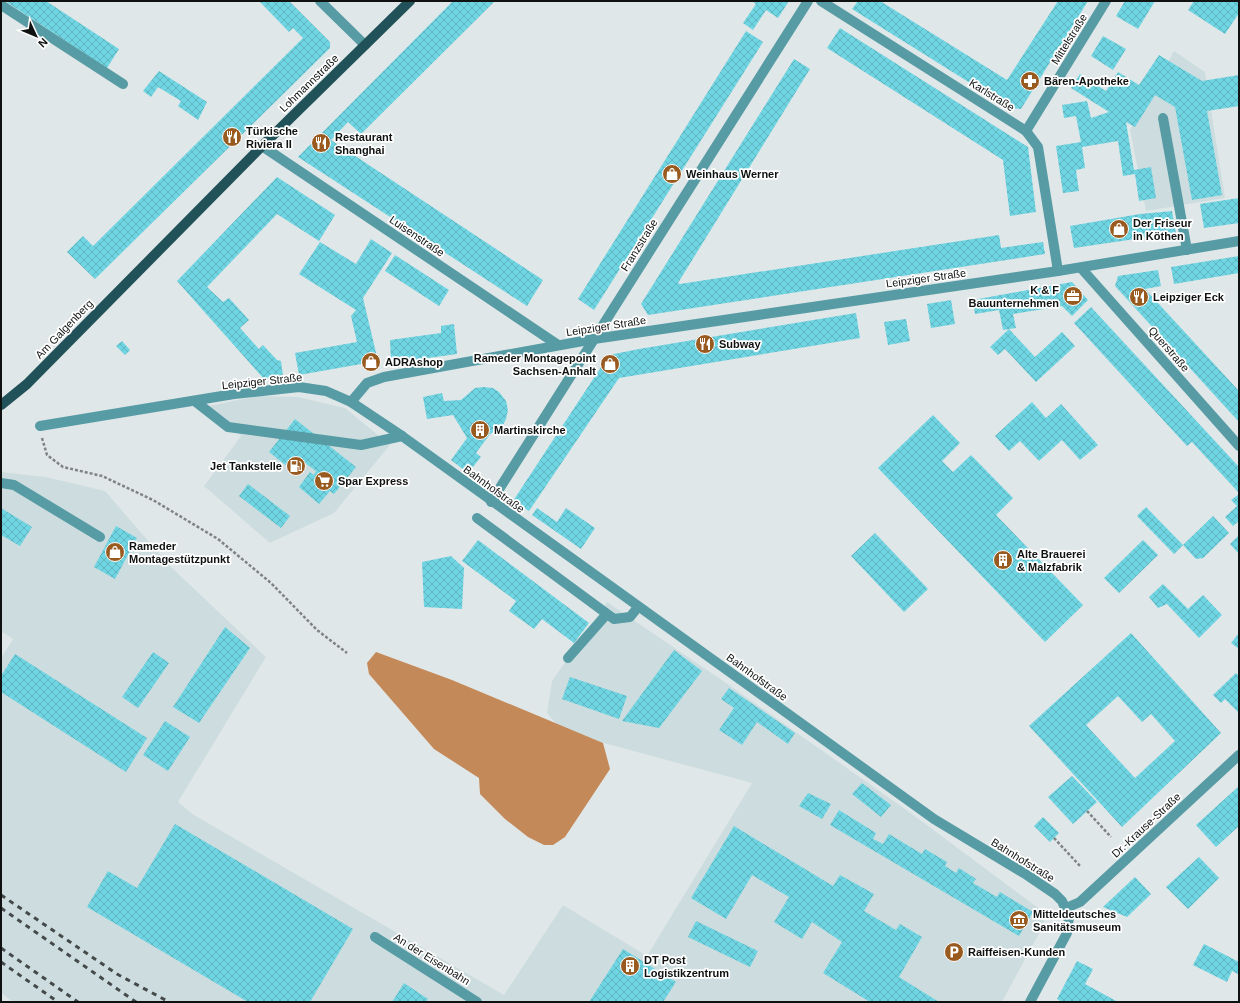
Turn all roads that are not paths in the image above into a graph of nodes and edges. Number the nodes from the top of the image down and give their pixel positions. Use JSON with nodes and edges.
{"nodes":[{"id":1,"x":320,"y":1,"type":"edge"},
{"id":2,"x":410,"y":1,"type":"edge"},
{"id":3,"x":808,"y":1,"type":"edge"},
{"id":4,"x":821,"y":1,"type":"edge"},
{"id":5,"x":1106,"y":1,"type":"edge"},
{"id":6,"x":1,"y":5,"type":"edge"},
{"id":7,"x":365,"y":45,"type":"junction"},
{"id":8,"x":123,"y":84,"type":"dead end"},
{"id":9,"x":1163,"y":118,"type":"dead end"},
{"id":10,"x":1026,"y":131,"type":"junction"},
{"id":11,"x":262,"y":146,"type":"junction"},
{"id":12,"x":1239,"y":241,"type":"edge"},
{"id":13,"x":1187,"y":250,"type":"junction"},
{"id":14,"x":141,"y":268,"type":"joint"},
{"id":15,"x":1081,"y":268,"type":"junction"},
{"id":16,"x":1058,"y":271,"type":"junction"},
{"id":17,"x":594,"y":339,"type":"junction"},
{"id":18,"x":558,"y":345,"type":"junction"},
{"id":19,"x":196,"y":402,"type":"junction"},
{"id":20,"x":351,"y":402,"type":"junction"},
{"id":21,"x":1,"y":405,"type":"edge"},
{"id":22,"x":40,"y":426,"type":"road end"},
{"id":23,"x":402,"y":436,"type":"junction"},
{"id":24,"x":1239,"y":446,"type":"edge"},
{"id":25,"x":1,"y":483,"type":"edge"},
{"id":26,"x":491,"y":502,"type":"junction"},
{"id":27,"x":478,"y":518,"type":"dead end"},
{"id":28,"x":100,"y":537,"type":"dead end"},
{"id":29,"x":638,"y":607,"type":"junction"},
{"id":30,"x":606,"y":614,"type":"junction"},
{"id":31,"x":568,"y":658,"type":"dead end"},
{"id":32,"x":1239,"y":755,"type":"edge"},
{"id":33,"x":1066,"y":908,"type":"junction"},
{"id":34,"x":374,"y":937,"type":"dead end"},
{"id":35,"x":477,"y":1002,"type":"edge"},
{"id":36,"x":1030,"y":1002,"type":"edge"}],
"edges":[{"from":1,"to":7,"type":"street"},
{"from":2,"to":7,"type":"main road","name":"Lohmannstraße"},
{"from":3,"to":17,"type":"street","name":"Franzstraße"},
{"from":4,"to":10,"type":"street","name":"Karlstraße"},
{"from":5,"to":10,"type":"street","name":"Mittelstraße"},
{"from":6,"to":8,"type":"street"},
{"from":7,"to":11,"type":"main road","name":"Lohmannstraße"},
{"from":9,"to":13,"type":"street"},
{"from":10,"to":16,"type":"street","name":"Karlstraße"},
{"from":11,"to":14,"type":"main road","name":"Lohmannstraße"},
{"from":11,"to":18,"type":"street","name":"Luisenstraße"},
{"from":12,"to":13,"type":"street","name":"Leipziger Straße"},
{"from":13,"to":15,"type":"street","name":"Leipziger Straße"},
{"from":14,"to":21,"type":"main road","name":"Am Galgenberg"},
{"from":15,"to":16,"type":"street","name":"Leipziger Straße"},
{"from":15,"to":24,"type":"street","name":"Querstraße"},
{"from":16,"to":17,"type":"street","name":"Leipziger Straße"},
{"from":17,"to":18,"type":"street","name":"Leipziger Straße"},
{"from":17,"to":26,"type":"street","name":"Franzstraße"},
{"from":18,"to":20,"type":"street","name":"Leipziger Straße"},
{"from":19,"to":20,"type":"street","name":"Leipziger Straße"},
{"from":19,"to":22,"type":"street","name":"Leipziger Straße"},
{"from":19,"to":23,"type":"street"},
{"from":20,"to":23,"type":"street","name":"Bahnhofstraße"},
{"from":23,"to":26,"type":"street","name":"Bahnhofstraße"},
{"from":25,"to":28,"type":"street"},
{"from":26,"to":29,"type":"street","name":"Bahnhofstraße"},
{"from":27,"to":30,"type":"street"},
{"from":29,"to":30,"type":"street"},
{"from":29,"to":33,"type":"street","name":"Bahnhofstraße"},
{"from":30,"to":31,"type":"street"},
{"from":32,"to":33,"type":"street","name":"Dr.-Krause-Straße"},
{"from":33,"to":36,"type":"street"},
{"from":34,"to":35,"type":"street","name":"An der Eisenbahn"}]}
